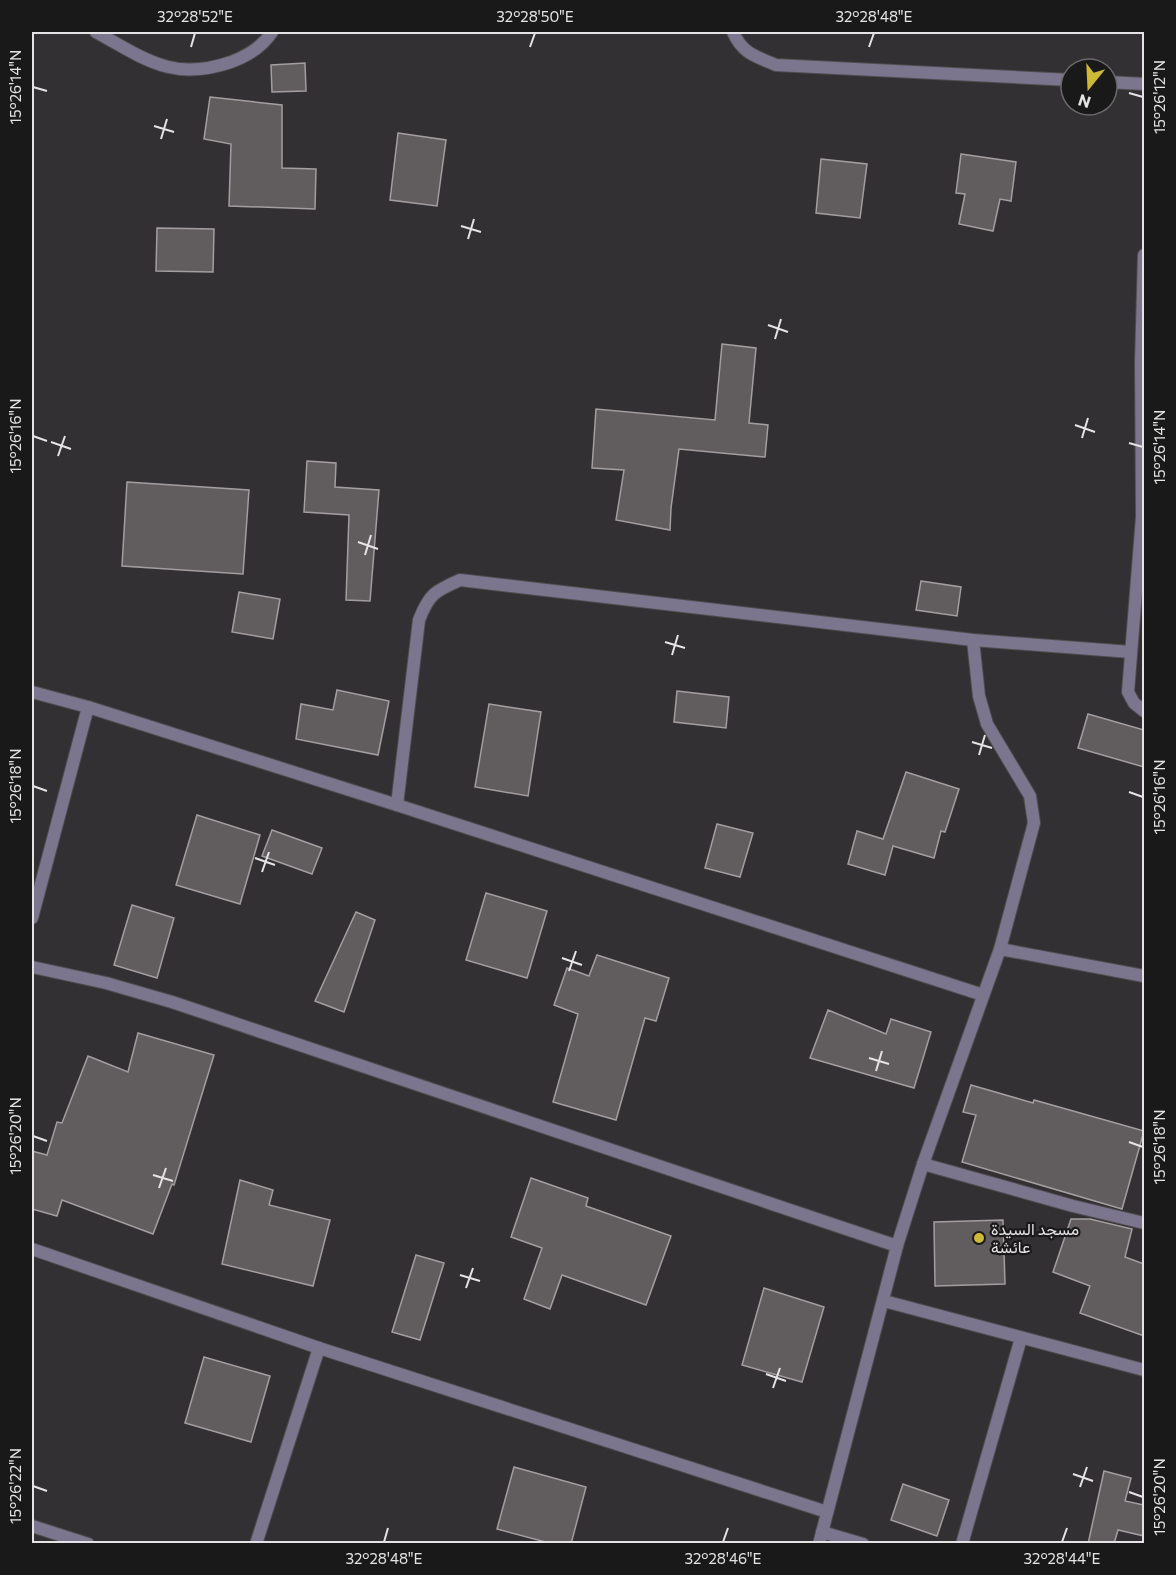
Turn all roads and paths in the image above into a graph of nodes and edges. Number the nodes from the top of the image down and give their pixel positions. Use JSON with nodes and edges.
{"nodes":[{"id":1,"x":96,"y":32,"type":"edge"},
{"id":2,"x":272,"y":32,"type":"edge"},
{"id":3,"x":733,"y":32,"type":"edge"},
{"id":4,"x":1059,"y":79,"type":"edge"},
{"id":5,"x":1119,"y":83,"type":"edge"},
{"id":6,"x":1144,"y":84,"type":"edge"},
{"id":7,"x":1144,"y":255,"type":"edge"},
{"id":8,"x":1143,"y":362,"type":"edge"},
{"id":9,"x":973,"y":640,"type":"junction"},
{"id":10,"x":1131,"y":652,"type":"junction"},
{"id":11,"x":32,"y":692,"type":"edge"},
{"id":12,"x":88,"y":707,"type":"junction"},
{"id":13,"x":1144,"y":711,"type":"edge"},
{"id":14,"x":397,"y":805,"type":"junction"},
{"id":15,"x":32,"y":918,"type":"edge"},
{"id":16,"x":1000,"y":949,"type":"junction"},
{"id":17,"x":32,"y":967,"type":"edge"},
{"id":18,"x":1144,"y":976,"type":"edge"},
{"id":19,"x":983,"y":995,"type":"junction"},
{"id":20,"x":923,"y":1164,"type":"junction"},
{"id":21,"x":1144,"y":1223,"type":"edge"},
{"id":22,"x":897,"y":1246,"type":"junction"},
{"id":23,"x":32,"y":1249,"type":"edge"},
{"id":24,"x":884,"y":1301,"type":"junction"},
{"id":25,"x":1021,"y":1338,"type":"junction"},
{"id":26,"x":319,"y":1348,"type":"junction"},
{"id":27,"x":1144,"y":1370,"type":"edge"},
{"id":28,"x":827,"y":1512,"type":"junction"},
{"id":29,"x":32,"y":1526,"type":"edge"},
{"id":30,"x":820,"y":1538,"type":"edge"},
{"id":31,"x":88,"y":1544,"type":"edge"},
{"id":32,"x":256,"y":1544,"type":"edge"},
{"id":33,"x":863,"y":1544,"type":"edge"},
{"id":34,"x":962,"y":1544,"type":"edge"}],
"edges":[{"from":1,"to":2,"type":"street"},
{"from":3,"to":4,"type":"street"},
{"from":5,"to":6,"type":"street"},
{"from":7,"to":8,"type":"street"},
{"from":8,"to":10,"type":"street"},
{"from":9,"to":10,"type":"street"},
{"from":9,"to":14,"type":"street"},
{"from":9,"to":16,"type":"street"},
{"from":10,"to":13,"type":"street"},
{"from":11,"to":12,"type":"street"},
{"from":12,"to":14,"type":"street"},
{"from":12,"to":15,"type":"street"},
{"from":14,"to":19,"type":"street"},
{"from":16,"to":18,"type":"street"},
{"from":16,"to":19,"type":"street"},
{"from":17,"to":22,"type":"street"},
{"from":19,"to":20,"type":"street"},
{"from":20,"to":21,"type":"street"},
{"from":20,"to":22,"type":"street"},
{"from":22,"to":24,"type":"street"},
{"from":23,"to":26,"type":"street"},
{"from":24,"to":25,"type":"street"},
{"from":24,"to":28,"type":"street"},
{"from":25,"to":27,"type":"street"},
{"from":25,"to":34,"type":"street"},
{"from":26,"to":28,"type":"street"},
{"from":26,"to":32,"type":"street"},
{"from":28,"to":30,"type":"street"},
{"from":29,"to":31,"type":"street"},
{"from":30,"to":33,"type":"street"}]}
